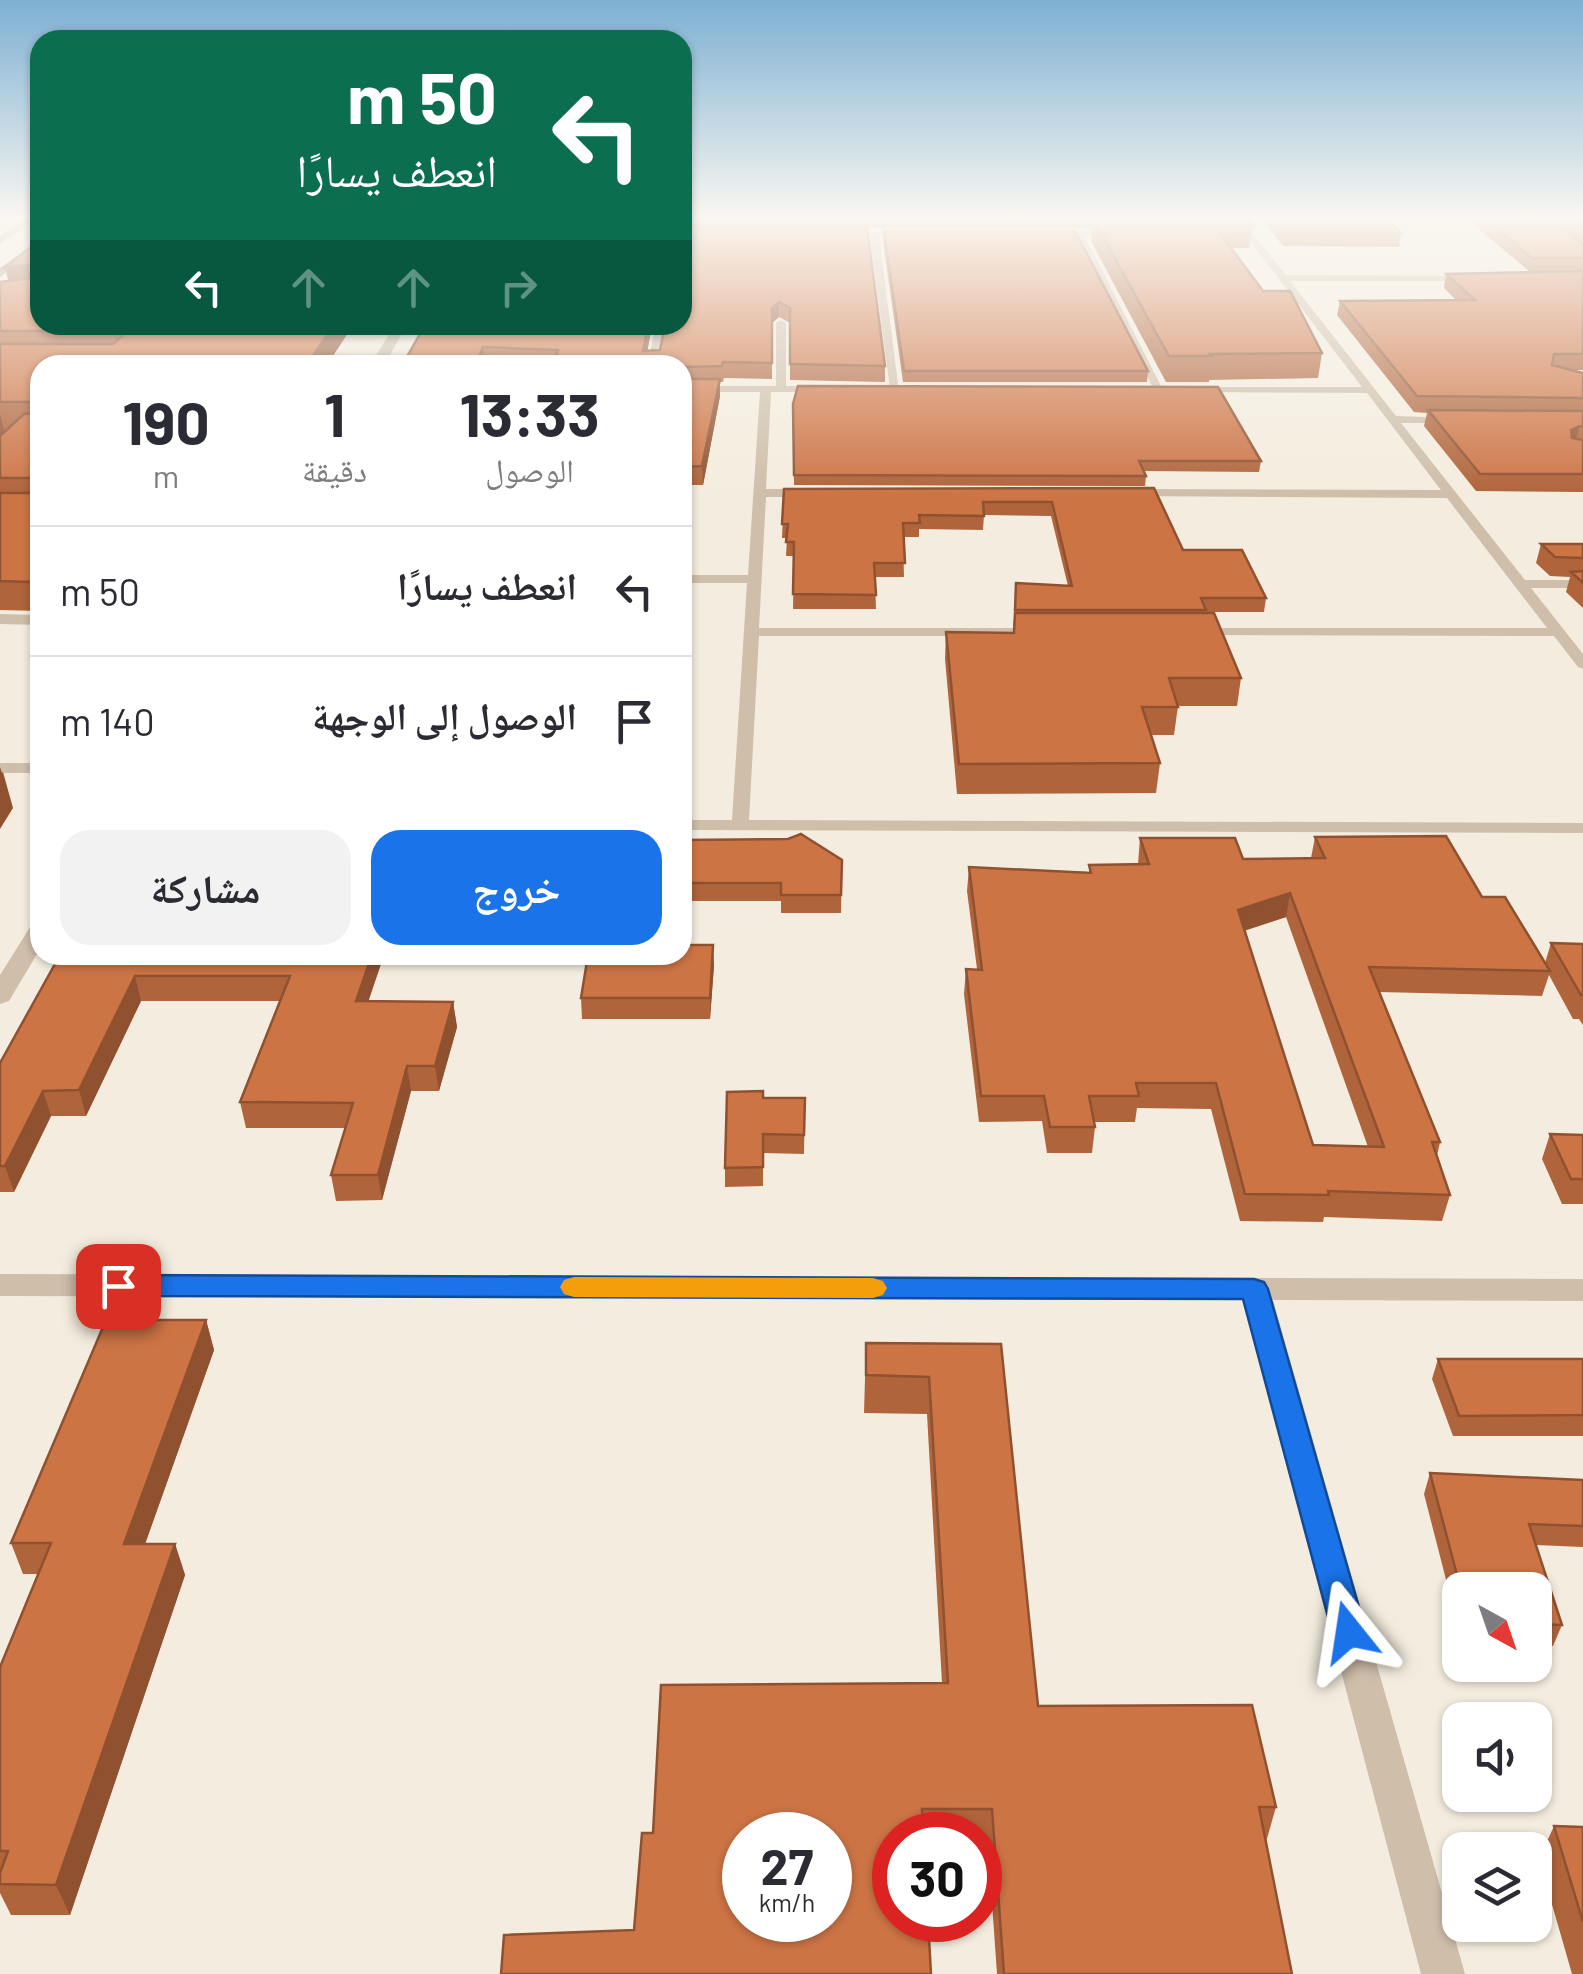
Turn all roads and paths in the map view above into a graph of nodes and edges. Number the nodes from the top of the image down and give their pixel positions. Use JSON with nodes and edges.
{"nodes":[{"id":1,"x":884,"y":311,"type":"edge"},
{"id":2,"x":1119,"y":311,"type":"edge"},
{"id":3,"x":1309,"y":311,"type":"edge"},
{"id":4,"x":781,"y":323,"type":"edge"},
{"id":5,"x":692,"y":389,"type":"edge"},
{"id":6,"x":774,"y":389,"type":"junction"},
{"id":7,"x":838,"y":389,"type":"edge"},
{"id":8,"x":876,"y":389,"type":"edge"},
{"id":9,"x":894,"y":389,"type":"junction"},
{"id":10,"x":914,"y":390,"type":"edge"},
{"id":11,"x":1141,"y":390,"type":"edge"},
{"id":12,"x":1160,"y":390,"type":"junction"},
{"id":13,"x":1370,"y":390,"type":"junction"},
{"id":14,"x":1392,"y":419,"type":"junction"},
{"id":15,"x":1469,"y":420,"type":"edge"},
{"id":16,"x":760,"y":493,"type":"junction"},
{"id":17,"x":819,"y":494,"type":"edge"},
{"id":18,"x":1115,"y":494,"type":"edge"},
{"id":19,"x":1450,"y":494,"type":"junction"},
{"id":20,"x":692,"y":579,"type":"edge"},
{"id":21,"x":754,"y":579,"type":"junction"},
{"id":22,"x":1521,"y":584,"type":"junction"},
{"id":23,"x":1583,"y":584,"type":"edge"},
{"id":24,"x":0,"y":620,"type":"edge"},
{"id":25,"x":30,"y":620,"type":"edge"},
{"id":26,"x":752,"y":632,"type":"junction"},
{"id":27,"x":1066,"y":632,"type":"edge"},
{"id":28,"x":1184,"y":632,"type":"edge"},
{"id":29,"x":1558,"y":632,"type":"junction"},
{"id":30,"x":1583,"y":664,"type":"edge"},
{"id":31,"x":0,"y":768,"type":"edge"},
{"id":32,"x":30,"y":768,"type":"edge"},
{"id":33,"x":692,"y":825,"type":"edge"},
{"id":34,"x":740,"y":826,"type":"junction"},
{"id":35,"x":1583,"y":828,"type":"edge"},
{"id":36,"x":30,"y":945,"type":"edge"},
{"id":37,"x":0,"y":996,"type":"edge"},
{"id":38,"x":0,"y":1285,"type":"edge"},
{"id":39,"x":1254,"y":1289,"type":"junction"},
{"id":40,"x":1583,"y":1290,"type":"edge"},
{"id":41,"x":1443,"y":1974,"type":"edge"}],
"edges":[{"from":1,"to":9,"type":"lane"},
{"from":2,"to":12,"type":"lane"},
{"from":3,"to":13,"type":"lane"},
{"from":4,"to":6,"type":"lane"},
{"from":5,"to":6,"type":"lane"},
{"from":6,"to":7,"type":"lane"},
{"from":6,"to":16,"type":"lane"},
{"from":8,"to":9,"type":"lane"},
{"from":9,"to":10,"type":"lane"},
{"from":11,"to":12,"type":"lane"},
{"from":12,"to":13,"type":"lane"},
{"from":13,"to":14,"type":"lane"},
{"from":14,"to":15,"type":"lane"},
{"from":14,"to":19,"type":"lane"},
{"from":16,"to":17,"type":"lane"},
{"from":16,"to":21,"type":"lane"},
{"from":18,"to":19,"type":"lane"},
{"from":19,"to":22,"type":"lane"},
{"from":20,"to":21,"type":"lane"},
{"from":21,"to":26,"type":"lane"},
{"from":22,"to":23,"type":"lane"},
{"from":22,"to":29,"type":"lane"},
{"from":24,"to":25,"type":"street"},
{"from":26,"to":27,"type":"lane"},
{"from":26,"to":34,"type":"lane"},
{"from":28,"to":29,"type":"lane"},
{"from":29,"to":30,"type":"lane"},
{"from":31,"to":32,"type":"lane"},
{"from":33,"to":34,"type":"lane"},
{"from":34,"to":35,"type":"lane"},
{"from":36,"to":37,"type":"street"},
{"from":38,"to":39,"type":"street"},
{"from":39,"to":40,"type":"street"},
{"from":39,"to":41,"type":"street"}]}
